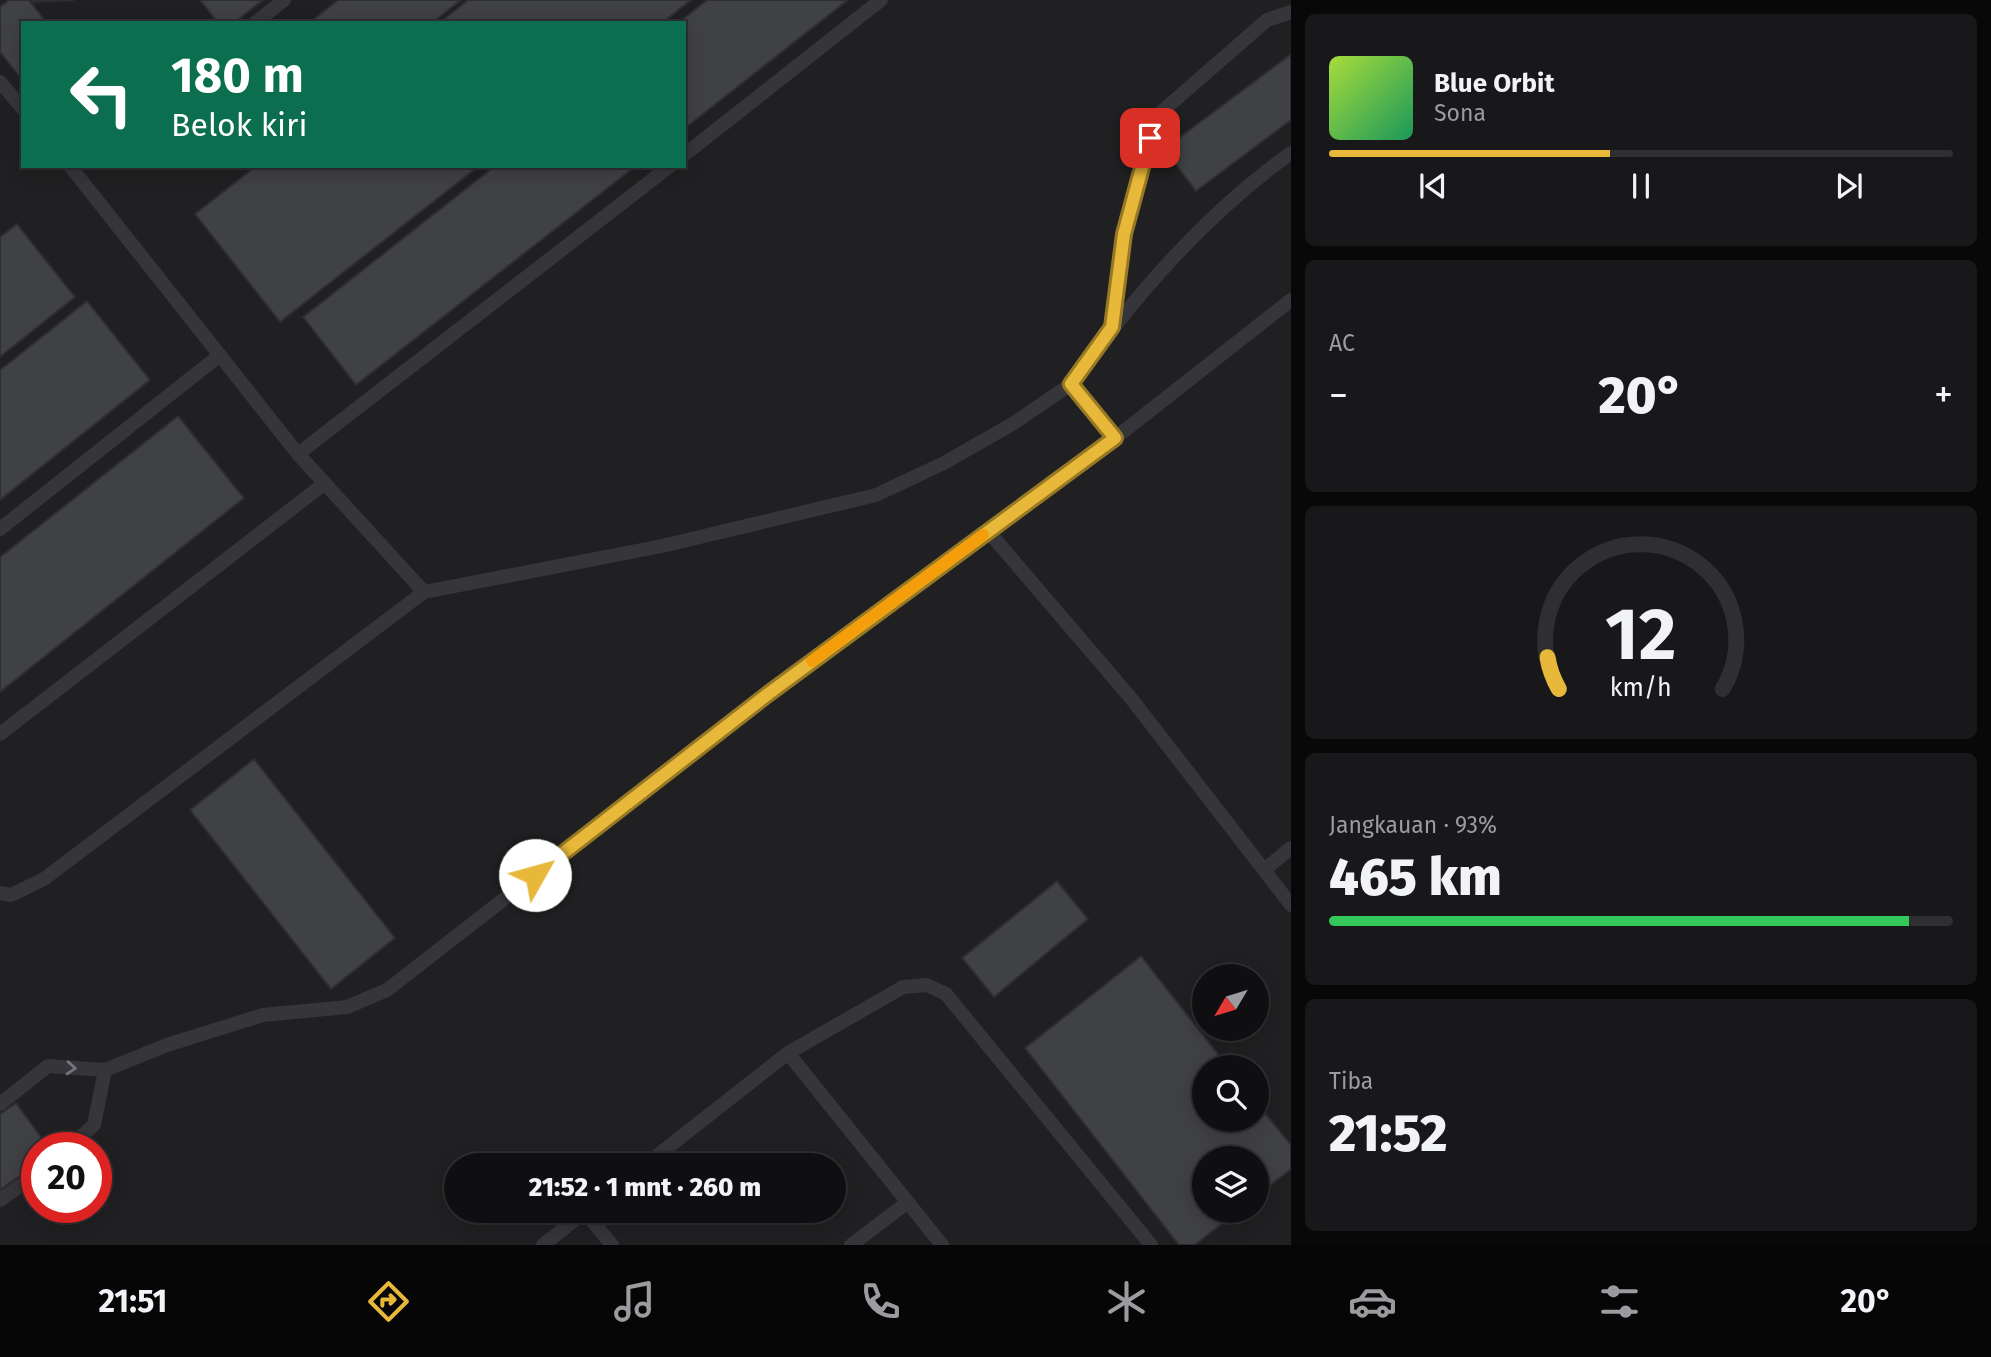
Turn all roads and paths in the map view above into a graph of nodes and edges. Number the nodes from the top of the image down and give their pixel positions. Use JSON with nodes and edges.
{"nodes":[{"id":1,"x":284,"y":0,"type":"edge"},
{"id":2,"x":881,"y":0,"type":"edge"},
{"id":3,"x":1291,"y":12,"type":"edge"},
{"id":4,"x":258,"y":21,"type":"edge"},
{"id":5,"x":0,"y":82,"type":"edge"},
{"id":6,"x":21,"y":107,"type":"edge"},
{"id":7,"x":686,"y":153,"type":"edge"},
{"id":8,"x":1291,"y":153,"type":"edge"},
{"id":9,"x":72,"y":168,"type":"edge"},
{"id":10,"x":667,"y":168,"type":"edge"},
{"id":11,"x":1291,"y":300,"type":"edge"},
{"id":12,"x":1112,"y":327,"type":"junction"},
{"id":13,"x":220,"y":355,"type":"junction"},
{"id":14,"x":1071,"y":384,"type":"junction"},
{"id":15,"x":1115,"y":438,"type":"junction"},
{"id":16,"x":298,"y":454,"type":"junction"},
{"id":17,"x":325,"y":483,"type":"junction"},
{"id":18,"x":0,"y":529,"type":"edge"},
{"id":19,"x":988,"y":531,"type":"junction"},
{"id":20,"x":424,"y":592,"type":"junction"},
{"id":21,"x":0,"y":734,"type":"edge"},
{"id":22,"x":1291,"y":848,"type":"edge"},
{"id":23,"x":1264,"y":870,"type":"junction"},
{"id":24,"x":0,"y":893,"type":"edge"},
{"id":25,"x":1291,"y":905,"type":"edge"},
{"id":26,"x":788,"y":1053,"type":"junction"},
{"id":27,"x":105,"y":1070,"type":"junction"},
{"id":28,"x":0,"y":1104,"type":"edge"},
{"id":29,"x":86,"y":1132,"type":"edge"},
{"id":30,"x":661,"y":1153,"type":"edge"},
{"id":31,"x":21,"y":1185,"type":"edge"},
{"id":32,"x":0,"y":1200,"type":"edge"},
{"id":33,"x":908,"y":1202,"type":"junction"},
{"id":34,"x":570,"y":1223,"type":"edge"},
{"id":35,"x":595,"y":1223,"type":"edge"},
{"id":36,"x":542,"y":1245,"type":"edge"},
{"id":37,"x":612,"y":1245,"type":"edge"},
{"id":38,"x":851,"y":1245,"type":"edge"},
{"id":39,"x":942,"y":1245,"type":"edge"},
{"id":40,"x":1151,"y":1245,"type":"edge"}],
"edges":[{"from":1,"to":4,"type":"lane"},
{"from":2,"to":7,"type":"lane"},
{"from":3,"to":12,"type":"lane"},
{"from":5,"to":6,"type":"lane"},
{"from":8,"to":12,"type":"lane"},
{"from":9,"to":13,"type":"lane"},
{"from":10,"to":16,"type":"lane"},
{"from":11,"to":15,"type":"lane"},
{"from":12,"to":14,"type":"lane"},
{"from":13,"to":16,"type":"lane"},
{"from":13,"to":18,"type":"lane"},
{"from":14,"to":15,"type":"lane"},
{"from":14,"to":20,"type":"lane"},
{"from":15,"to":19,"type":"lane"},
{"from":16,"to":17,"type":"lane"},
{"from":17,"to":20,"type":"lane"},
{"from":17,"to":21,"type":"lane"},
{"from":19,"to":23,"type":"lane"},
{"from":19,"to":27,"type":"lane"},
{"from":20,"to":24,"type":"lane"},
{"from":22,"to":23,"type":"lane"},
{"from":23,"to":25,"type":"lane"},
{"from":26,"to":30,"type":"lane"},
{"from":26,"to":33,"type":"lane"},
{"from":26,"to":40,"type":"lane"},
{"from":28,"to":27,"type":"lane","one_way":true},
{"from":27,"to":29,"type":"lane"},
{"from":31,"to":32,"type":"lane"},
{"from":33,"to":38,"type":"lane"},
{"from":33,"to":39,"type":"lane"},
{"from":34,"to":36,"type":"lane"},
{"from":35,"to":37,"type":"lane"}]}
